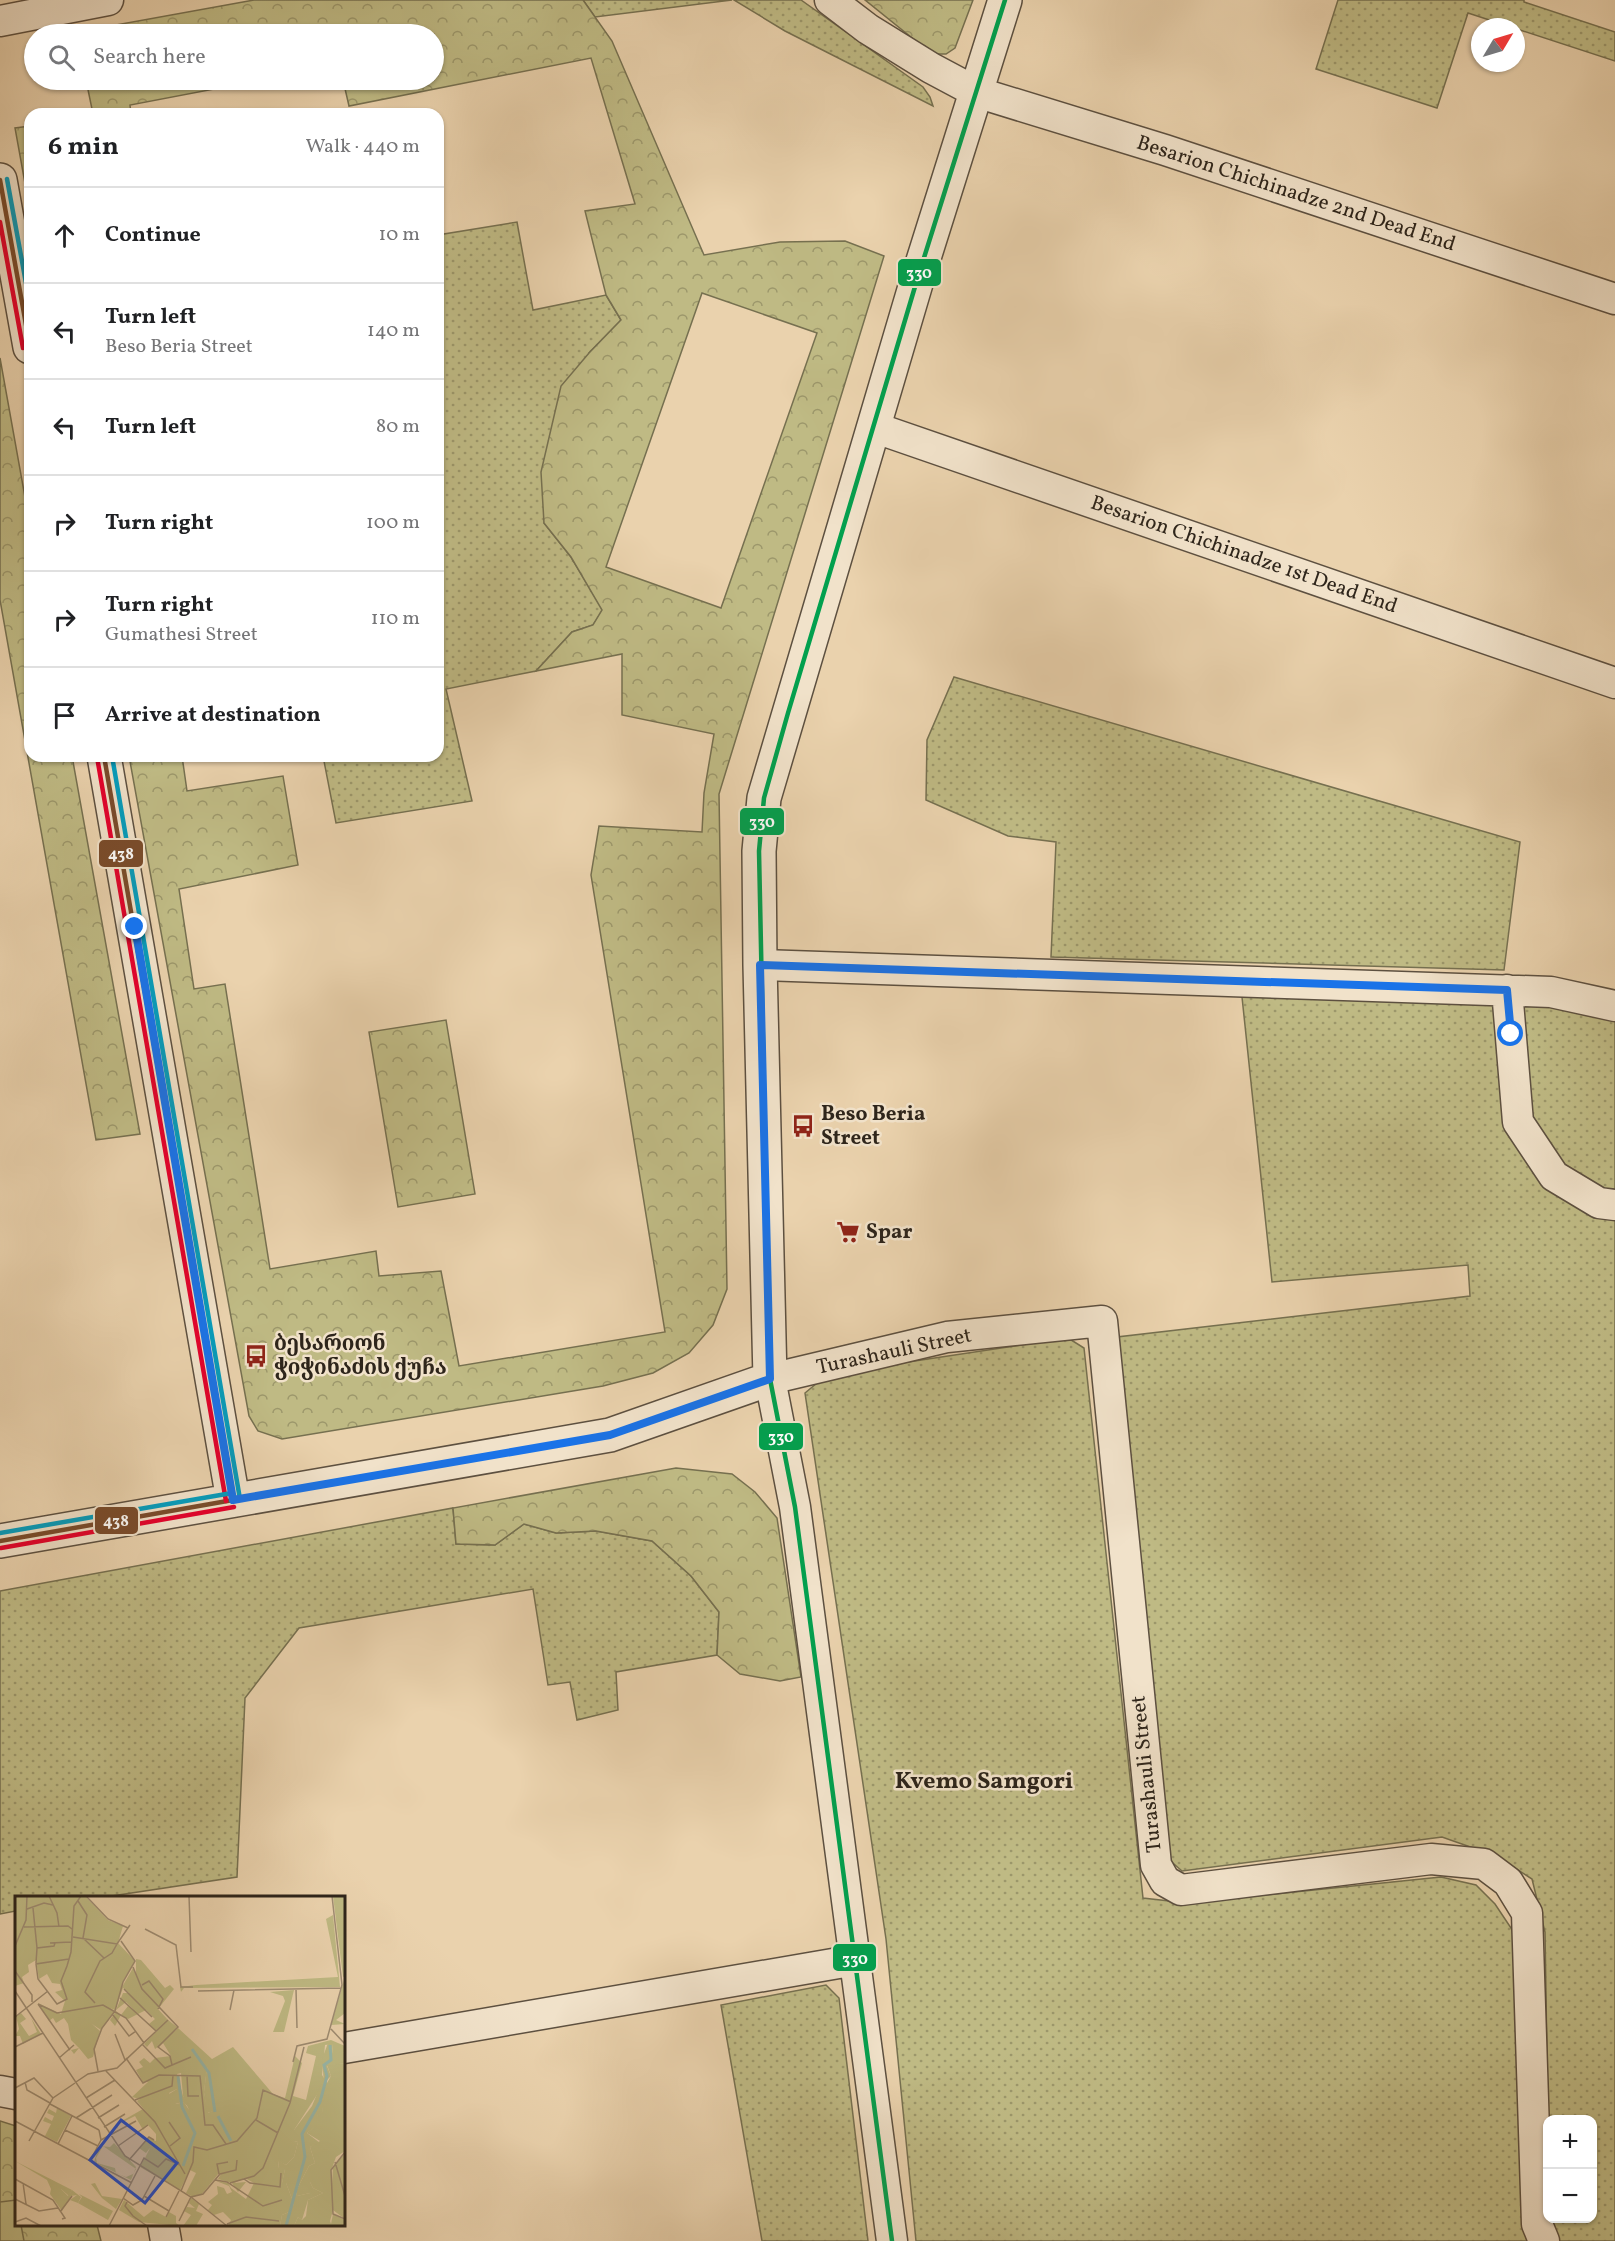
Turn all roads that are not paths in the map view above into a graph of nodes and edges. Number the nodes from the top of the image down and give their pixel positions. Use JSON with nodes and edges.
{"nodes":[{"id":1,"x":108,"y":0,"type":"edge"},
{"id":2,"x":830,"y":0,"type":"edge"},
{"id":3,"x":1005,"y":0,"type":"edge"},
{"id":4,"x":0,"y":21,"type":"edge"},
{"id":5,"x":976,"y":93,"type":"junction"},
{"id":6,"x":0,"y":180,"type":"edge"},
{"id":7,"x":1615,"y":298,"type":"edge"},
{"id":8,"x":24,"y":314,"type":"edge"},
{"id":9,"x":873,"y":427,"type":"junction"},
{"id":10,"x":1615,"y":683,"type":"edge"},
{"id":11,"x":105,"y":762,"type":"edge"},
{"id":12,"x":760,"y":965,"type":"junction"},
{"id":13,"x":1507,"y":990,"type":"junction"},
{"id":14,"x":1615,"y":1006,"type":"edge"},
{"id":15,"x":1615,"y":1205,"type":"edge"},
{"id":16,"x":770,"y":1379,"type":"junction"},
{"id":17,"x":233,"y":1500,"type":"junction"},
{"id":18,"x":0,"y":1541,"type":"edge"},
{"id":19,"x":856,"y":1960,"type":"junction"},
{"id":20,"x":345,"y":2048,"type":"edge"},
{"id":21,"x":0,"y":2091,"type":"edge"},
{"id":22,"x":15,"y":2094,"type":"edge"},
{"id":23,"x":163,"y":2226,"type":"edge"},
{"id":24,"x":166,"y":2241,"type":"edge"},
{"id":25,"x":892,"y":2241,"type":"edge"},
{"id":26,"x":1544,"y":2241,"type":"edge"}],
"edges":[{"from":1,"to":4,"type":"street"},
{"from":2,"to":5,"type":"street","name":"Besarion Chichinadze 2nd Dead End"},
{"from":3,"to":5,"type":"street"},
{"from":5,"to":7,"type":"street","name":"Besarion Chichinadze 2nd Dead End"},
{"from":5,"to":9,"type":"street"},
{"from":6,"to":8,"type":"street"},
{"from":9,"to":10,"type":"street","name":"Besarion Chichinadze 1st Dead End"},
{"from":9,"to":12,"type":"street"},
{"from":11,"to":17,"type":"street"},
{"from":12,"to":13,"type":"street"},
{"from":12,"to":16,"type":"street"},
{"from":13,"to":14,"type":"street"},
{"from":13,"to":15,"type":"street"},
{"from":16,"to":17,"type":"street"},
{"from":16,"to":19,"type":"street"},
{"from":16,"to":26,"type":"street","name":"Turashauli Street"},
{"from":17,"to":18,"type":"street"},
{"from":19,"to":20,"type":"street"},
{"from":19,"to":25,"type":"street"},
{"from":21,"to":22,"type":"street"},
{"from":23,"to":24,"type":"street"}]}
